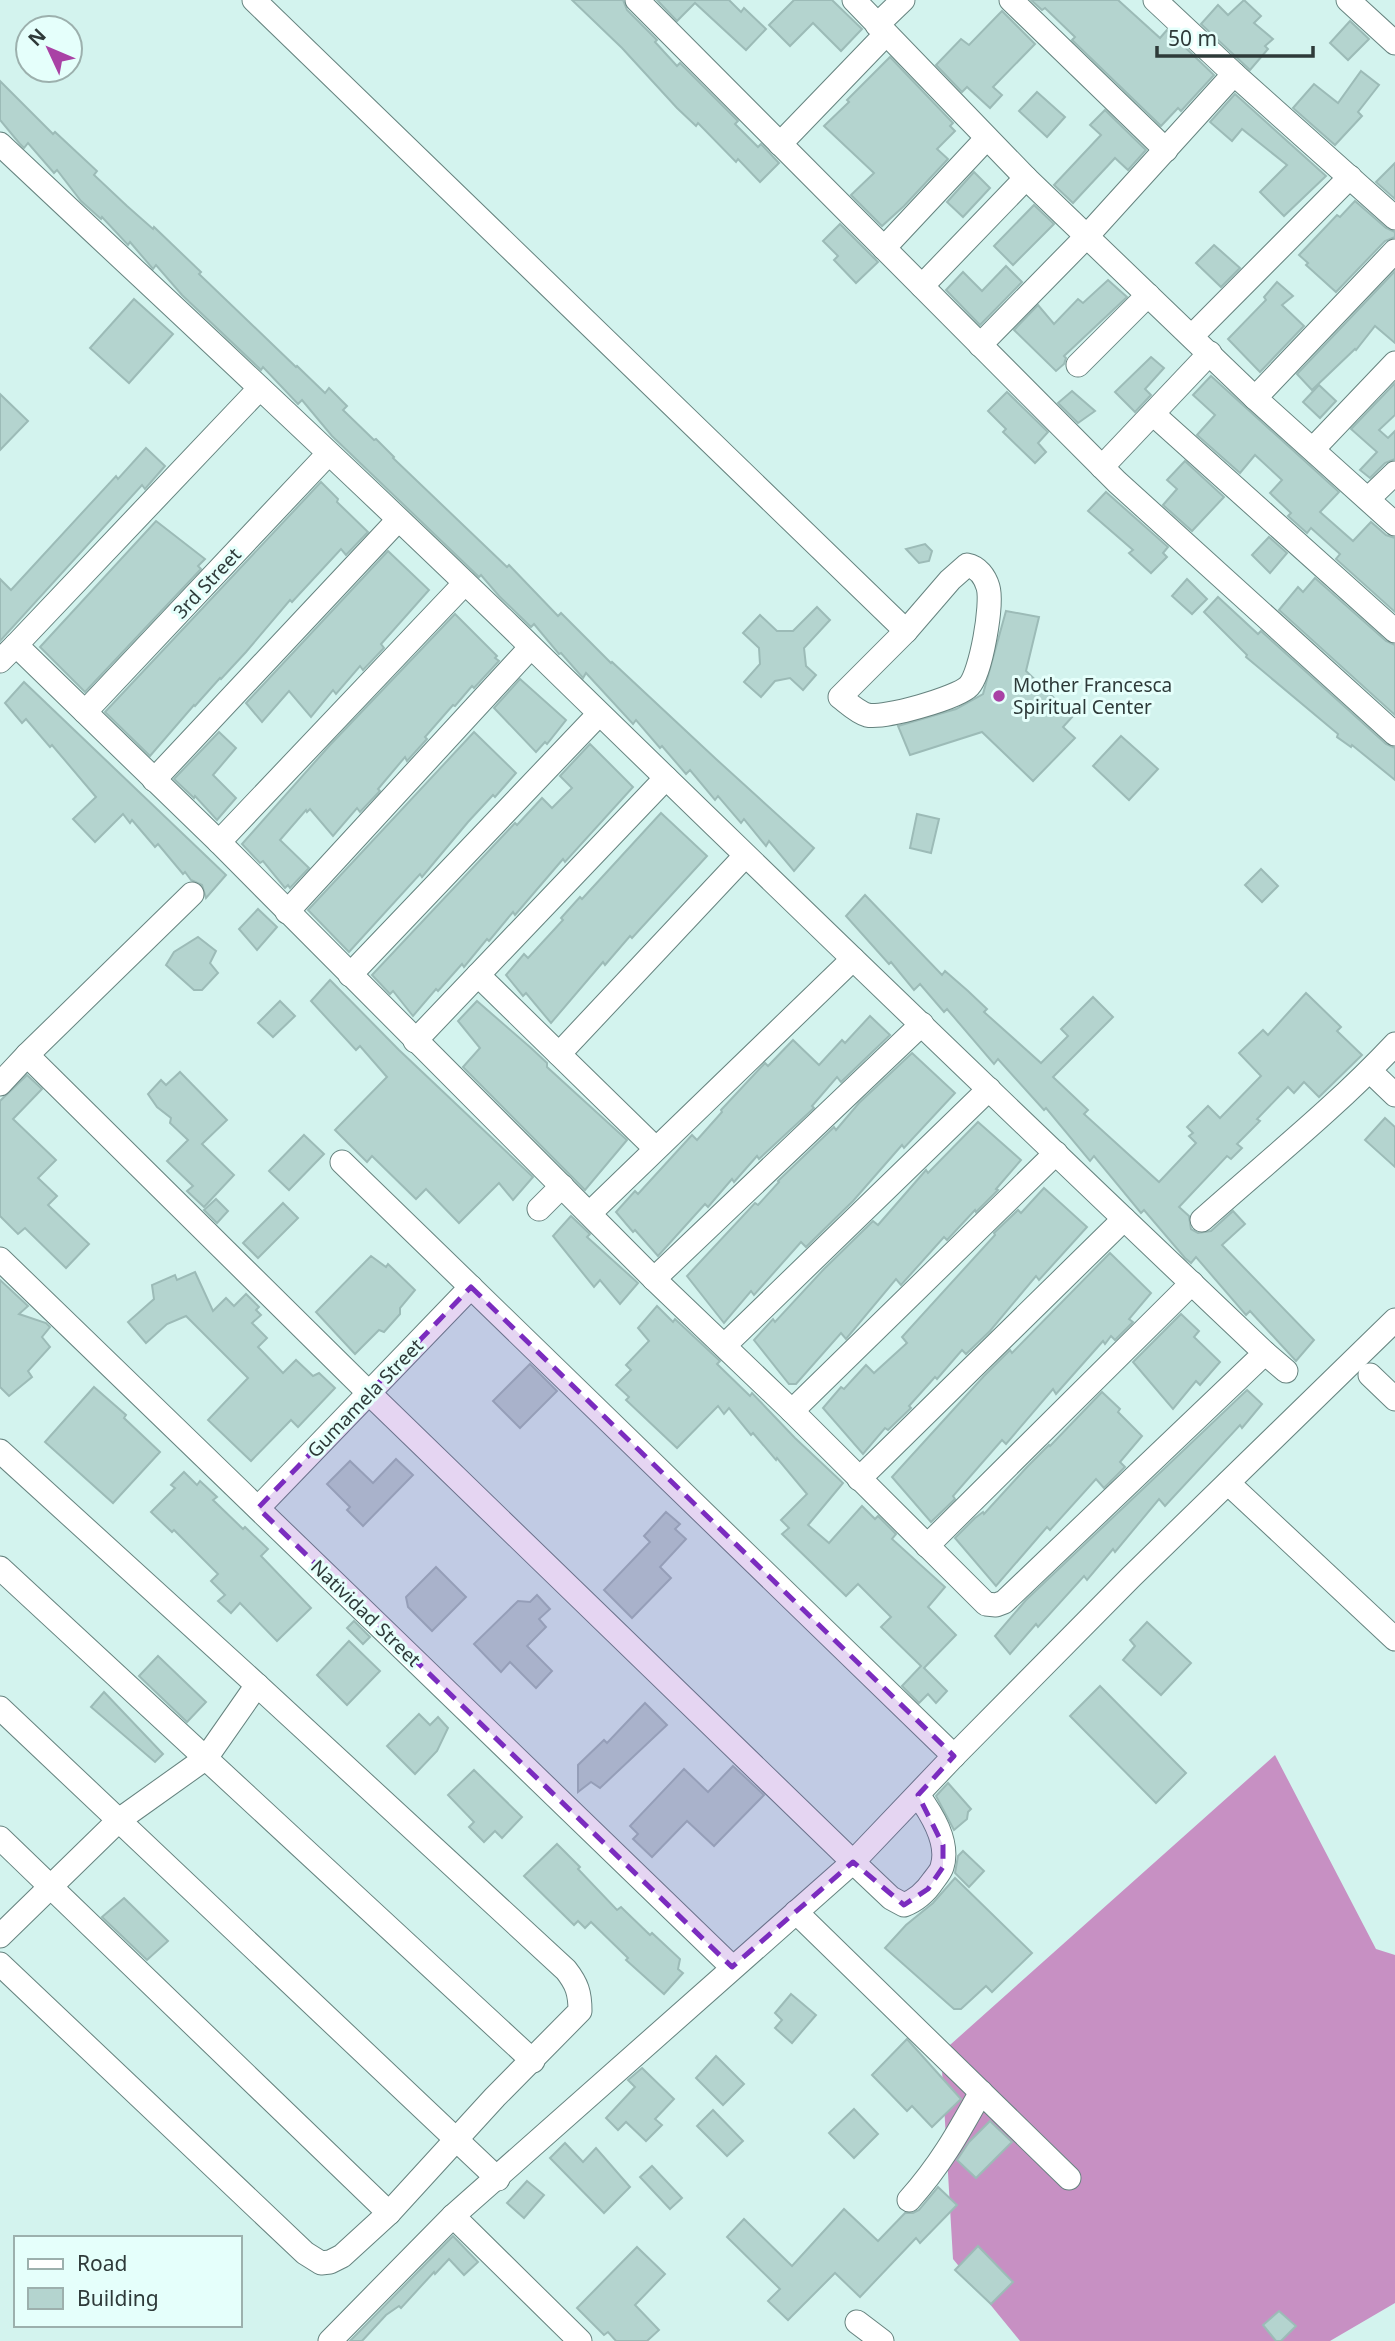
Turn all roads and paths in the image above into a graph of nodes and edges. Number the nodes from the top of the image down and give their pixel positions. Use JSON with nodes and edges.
{"nodes":[{"id":1,"x":254,"y":0,"type":"edge"},
{"id":2,"x":854,"y":0,"type":"edge"},
{"id":3,"x":903,"y":0,"type":"edge"},
{"id":4,"x":1011,"y":0,"type":"edge"},
{"id":5,"x":1156,"y":0,"type":"edge"},
{"id":6,"x":1348,"y":0,"type":"edge"},
{"id":7,"x":639,"y":1,"type":"edge"},
{"id":8,"x":882,"y":29,"type":"junction"},
{"id":9,"x":1395,"y":43,"type":"edge"},
{"id":10,"x":1234,"y":74,"type":"junction"},
{"id":11,"x":986,"y":139,"type":"junction"},
{"id":12,"x":0,"y":144,"type":"edge"},
{"id":13,"x":780,"y":144,"type":"junction"},
{"id":14,"x":1166,"y":150,"type":"junction"},
{"id":15,"x":1350,"y":177,"type":"junction"},
{"id":16,"x":1026,"y":178,"type":"junction"},
{"id":17,"x":1395,"y":218,"type":"edge"},
{"id":18,"x":1087,"y":236,"type":"junction"},
{"id":19,"x":884,"y":248,"type":"junction"},
{"id":20,"x":1395,"y":251,"type":"edge"},
{"id":21,"x":922,"y":286,"type":"junction"},
{"id":22,"x":1148,"y":295,"type":"junction"},
{"id":23,"x":1192,"y":336,"type":"junction"},
{"id":24,"x":980,"y":345,"type":"junction"},
{"id":25,"x":1210,"y":353,"type":"junction"},
{"id":26,"x":1395,"y":363,"type":"edge"},
{"id":27,"x":1078,"y":365,"type":"dead end"},
{"id":28,"x":260,"y":388,"type":"junction"},
{"id":29,"x":1255,"y":398,"type":"junction"},
{"id":30,"x":1153,"y":414,"type":"junction"},
{"id":31,"x":1313,"y":449,"type":"junction"},
{"id":32,"x":328,"y":454,"type":"junction"},
{"id":33,"x":1102,"y":467,"type":"junction"},
{"id":34,"x":1395,"y":473,"type":"edge"},
{"id":35,"x":1368,"y":499,"type":"junction"},
{"id":36,"x":398,"y":520,"type":"junction"},
{"id":37,"x":1395,"y":524,"type":"edge"},
{"id":38,"x":465,"y":583,"type":"junction"},
{"id":39,"x":906,"y":631,"type":"junction"},
{"id":40,"x":1395,"y":631,"type":"edge"},
{"id":41,"x":530,"y":648,"type":"junction"},
{"id":42,"x":8,"y":653,"type":"edge"},
{"id":43,"x":85,"y":712,"type":"junction"},
{"id":44,"x":599,"y":713,"type":"junction"},
{"id":45,"x":1395,"y":734,"type":"edge"},
{"id":46,"x":666,"y":778,"type":"junction"},
{"id":47,"x":155,"y":780,"type":"junction"},
{"id":48,"x":219,"y":842,"type":"junction"},
{"id":49,"x":745,"y":856,"type":"junction"},
{"id":50,"x":192,"y":894,"type":"dead end"},
{"id":51,"x":287,"y":912,"type":"junction"},
{"id":52,"x":853,"y":959,"type":"junction"},
{"id":53,"x":350,"y":975,"type":"junction"},
{"id":54,"x":478,"y":975,"type":"junction"},
{"id":55,"x":922,"y":1024,"type":"junction"},
{"id":56,"x":415,"y":1041,"type":"junction"},
{"id":57,"x":1395,"y":1044,"type":"edge"},
{"id":58,"x":559,"y":1054,"type":"junction"},
{"id":59,"x":27,"y":1055,"type":"junction"},
{"id":60,"x":1370,"y":1071,"type":"junction"},
{"id":61,"x":0,"y":1084,"type":"edge"},
{"id":62,"x":989,"y":1089,"type":"junction"},
{"id":63,"x":1395,"y":1095,"type":"edge"},
{"id":64,"x":655,"y":1148,"type":"junction"},
{"id":65,"x":1056,"y":1153,"type":"junction"},
{"id":66,"x":342,"y":1162,"type":"dead end"},
{"id":67,"x":562,"y":1186,"type":"junction"},
{"id":68,"x":539,"y":1209,"type":"dead end"},
{"id":69,"x":590,"y":1213,"type":"junction"},
{"id":70,"x":1124,"y":1219,"type":"junction"},
{"id":71,"x":1202,"y":1220,"type":"dead end"},
{"id":72,"x":0,"y":1259,"type":"edge"},
{"id":73,"x":654,"y":1279,"type":"junction"},
{"id":74,"x":1192,"y":1283,"type":"junction"},
{"id":75,"x":471,"y":1287,"type":"junction"},
{"id":76,"x":1395,"y":1320,"type":"edge"},
{"id":77,"x":725,"y":1345,"type":"junction"},
{"id":78,"x":1265,"y":1353,"type":"junction"},
{"id":79,"x":1286,"y":1371,"type":"dead end"},
{"id":80,"x":1370,"y":1374,"type":"dead end"},
{"id":81,"x":369,"y":1394,"type":"junction"},
{"id":82,"x":1395,"y":1399,"type":"edge"},
{"id":83,"x":792,"y":1411,"type":"junction"},
{"id":84,"x":0,"y":1451,"type":"edge"},
{"id":85,"x":859,"y":1479,"type":"junction"},
{"id":86,"x":1228,"y":1483,"type":"junction"},
{"id":87,"x":258,"y":1508,"type":"junction"},
{"id":88,"x":927,"y":1546,"type":"junction"},
{"id":89,"x":0,"y":1568,"type":"edge"},
{"id":90,"x":1395,"y":1639,"type":"edge"},
{"id":91,"x":257,"y":1685,"type":"junction"},
{"id":92,"x":0,"y":1708,"type":"edge"},
{"id":93,"x":954,"y":1756,"type":"junction"},
{"id":94,"x":206,"y":1758,"type":"junction"},
{"id":95,"x":918,"y":1795,"type":"junction"},
{"id":96,"x":118,"y":1820,"type":"junction"},
{"id":97,"x":0,"y":1838,"type":"edge"},
{"id":98,"x":853,"y":1862,"type":"junction"},
{"id":99,"x":51,"y":1886,"type":"junction"},
{"id":100,"x":796,"y":1912,"type":"junction"},
{"id":101,"x":0,"y":1936,"type":"edge"},
{"id":102,"x":0,"y":1964,"type":"edge"},
{"id":103,"x":732,"y":1967,"type":"junction"},
{"id":104,"x":533,"y":2061,"type":"junction"},
{"id":105,"x":981,"y":2092,"type":"junction"},
{"id":106,"x":456,"y":2139,"type":"junction"},
{"id":107,"x":1069,"y":2178,"type":"dead end"},
{"id":108,"x":498,"y":2179,"type":"junction"},
{"id":109,"x":909,"y":2200,"type":"dead end"},
{"id":110,"x":389,"y":2213,"type":"junction"},
{"id":111,"x":453,"y":2216,"type":"junction"},
{"id":112,"x":858,"y":2322,"type":"dead end"},
{"id":113,"x":330,"y":2341,"type":"edge"},
{"id":114,"x":580,"y":2341,"type":"edge"},
{"id":115,"x":882,"y":2341,"type":"edge"}],
"edges":[{"from":1,"to":39,"type":"street"},
{"from":2,"to":8,"type":"street"},
{"from":3,"to":8,"type":"street"},
{"from":4,"to":14,"type":"street"},
{"from":5,"to":10,"type":"street"},
{"from":6,"to":9,"type":"street"},
{"from":7,"to":13,"type":"street"},
{"from":8,"to":11,"type":"street"},
{"from":8,"to":13,"type":"street"},
{"from":10,"to":14,"type":"street"},
{"from":10,"to":15,"type":"street"},
{"from":11,"to":16,"type":"street"},
{"from":11,"to":19,"type":"street"},
{"from":12,"to":28,"type":"street"},
{"from":13,"to":19,"type":"street"},
{"from":14,"to":18,"type":"street"},
{"from":15,"to":17,"type":"street"},
{"from":15,"to":23,"type":"street"},
{"from":16,"to":18,"type":"street"},
{"from":16,"to":21,"type":"street"},
{"from":18,"to":22,"type":"street"},
{"from":18,"to":24,"type":"street"},
{"from":19,"to":21,"type":"street"},
{"from":20,"to":29,"type":"street"},
{"from":21,"to":24,"type":"street"},
{"from":22,"to":23,"type":"street"},
{"from":22,"to":27,"type":"street"},
{"from":23,"to":25,"type":"street"},
{"from":24,"to":33,"type":"street"},
{"from":25,"to":29,"type":"street"},
{"from":25,"to":30,"type":"street"},
{"from":26,"to":31,"type":"street"},
{"from":28,"to":32,"type":"street"},
{"from":28,"to":42,"type":"street"},
{"from":29,"to":31,"type":"street"},
{"from":30,"to":33,"type":"street"},
{"from":30,"to":40,"type":"street"},
{"from":31,"to":35,"type":"street"},
{"from":32,"to":36,"type":"street"},
{"from":32,"to":43,"type":"street","name":"3rd Street"},
{"from":33,"to":45,"type":"street"},
{"from":34,"to":35,"type":"street"},
{"from":35,"to":37,"type":"street"},
{"from":36,"to":38,"type":"street"},
{"from":36,"to":47,"type":"street"},
{"from":38,"to":41,"type":"street"},
{"from":38,"to":48,"type":"street"},
{"from":39,"to":39,"type":"street"},
{"from":41,"to":44,"type":"street"},
{"from":41,"to":51,"type":"street"},
{"from":42,"to":43,"type":"street"},
{"from":43,"to":47,"type":"street"},
{"from":44,"to":46,"type":"street"},
{"from":44,"to":53,"type":"street"},
{"from":46,"to":49,"type":"street"},
{"from":46,"to":54,"type":"street"},
{"from":47,"to":48,"type":"street"},
{"from":48,"to":51,"type":"street"},
{"from":49,"to":52,"type":"street"},
{"from":49,"to":58,"type":"street"},
{"from":50,"to":59,"type":"street"},
{"from":51,"to":53,"type":"street"},
{"from":52,"to":55,"type":"street"},
{"from":52,"to":64,"type":"street"},
{"from":53,"to":56,"type":"street"},
{"from":54,"to":56,"type":"street"},
{"from":54,"to":58,"type":"street"},
{"from":55,"to":62,"type":"street"},
{"from":55,"to":73,"type":"street"},
{"from":56,"to":67,"type":"street"},
{"from":57,"to":60,"type":"street"},
{"from":58,"to":64,"type":"street"},
{"from":59,"to":61,"type":"street"},
{"from":59,"to":81,"type":"street"},
{"from":60,"to":63,"type":"street"},
{"from":60,"to":71,"type":"street"},
{"from":62,"to":65,"type":"street"},
{"from":62,"to":77,"type":"street"},
{"from":64,"to":69,"type":"street"},
{"from":65,"to":70,"type":"street"},
{"from":65,"to":83,"type":"street"},
{"from":66,"to":75,"type":"street"},
{"from":67,"to":68,"type":"street"},
{"from":67,"to":69,"type":"street"},
{"from":69,"to":73,"type":"street"},
{"from":70,"to":74,"type":"street"},
{"from":70,"to":85,"type":"street"},
{"from":72,"to":87,"type":"street","name":"Natividad Street"},
{"from":73,"to":77,"type":"street"},
{"from":74,"to":78,"type":"street"},
{"from":74,"to":88,"type":"street"},
{"from":75,"to":81,"type":"street","name":"Gumamela Street"},
{"from":75,"to":93,"type":"street"},
{"from":76,"to":86,"type":"street"},
{"from":77,"to":83,"type":"street"},
{"from":78,"to":79,"type":"street"},
{"from":78,"to":88,"type":"street"},
{"from":80,"to":82,"type":"street"},
{"from":81,"to":87,"type":"street","name":"Gumamela Street"},
{"from":81,"to":98,"type":"street"},
{"from":83,"to":85,"type":"street"},
{"from":84,"to":91,"type":"street"},
{"from":85,"to":88,"type":"street"},
{"from":86,"to":90,"type":"street"},
{"from":86,"to":93,"type":"street"},
{"from":87,"to":103,"type":"street","name":"Natividad Street"},
{"from":89,"to":94,"type":"street"},
{"from":91,"to":94,"type":"street"},
{"from":91,"to":104,"type":"street"},
{"from":92,"to":96,"type":"street"},
{"from":93,"to":95,"type":"street"},
{"from":94,"to":96,"type":"street"},
{"from":94,"to":104,"type":"street"},
{"from":95,"to":98,"type":"street"},
{"from":95,"to":98,"type":"street"},
{"from":96,"to":99,"type":"street"},
{"from":96,"to":106,"type":"street"},
{"from":97,"to":99,"type":"street"},
{"from":98,"to":100,"type":"street"},
{"from":99,"to":101,"type":"street"},
{"from":99,"to":110,"type":"street"},
{"from":100,"to":103,"type":"street"},
{"from":100,"to":105,"type":"street"},
{"from":102,"to":110,"type":"street"},
{"from":103,"to":108,"type":"street"},
{"from":104,"to":106,"type":"street"},
{"from":105,"to":107,"type":"street"},
{"from":105,"to":109,"type":"street"},
{"from":106,"to":108,"type":"street"},
{"from":106,"to":110,"type":"street"},
{"from":108,"to":111,"type":"street"},
{"from":111,"to":113,"type":"street"},
{"from":111,"to":114,"type":"street"},
{"from":112,"to":115,"type":"street"}]}
